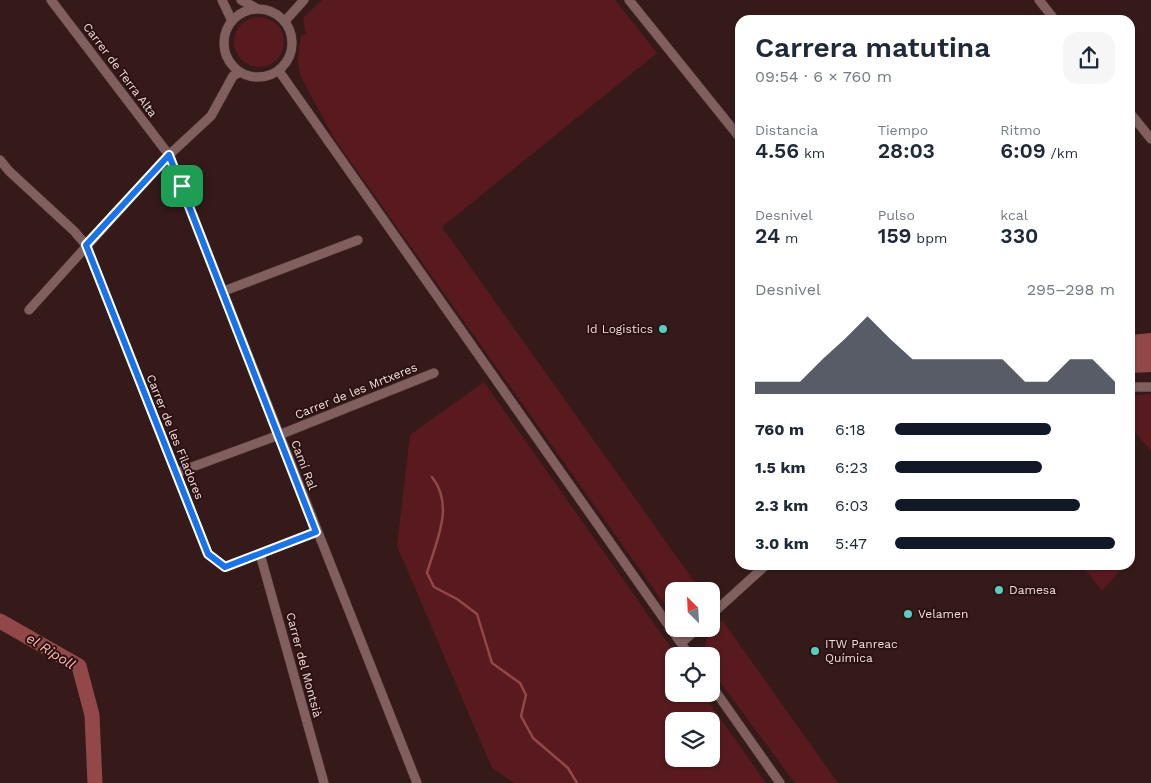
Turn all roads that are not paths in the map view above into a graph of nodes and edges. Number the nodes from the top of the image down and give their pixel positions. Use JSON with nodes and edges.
{"nodes":[{"id":1,"x":51,"y":0,"type":"edge"},
{"id":2,"x":222,"y":0,"type":"edge"},
{"id":3,"x":241,"y":0,"type":"edge"},
{"id":4,"x":304,"y":0,"type":"edge"},
{"id":5,"x":629,"y":0,"type":"edge"},
{"id":6,"x":1039,"y":0,"type":"edge"},
{"id":7,"x":259,"y":9,"type":"junction"},
{"id":8,"x":1051,"y":15,"type":"edge"},
{"id":9,"x":232,"y":21,"type":"junction"},
{"id":10,"x":285,"y":21,"type":"junction"},
{"id":11,"x":279,"y":71,"type":"junction"},
{"id":12,"x":240,"y":72,"type":"junction"},
{"id":13,"x":1135,"y":119,"type":"edge"},
{"id":14,"x":735,"y":132,"type":"edge"},
{"id":15,"x":1151,"y":139,"type":"edge"},
{"id":16,"x":169,"y":155,"type":"junction"},
{"id":17,"x":0,"y":160,"type":"edge"},
{"id":18,"x":358,"y":240,"type":"dead end"},
{"id":19,"x":86,"y":245,"type":"junction"},
{"id":20,"x":224,"y":291,"type":"junction"},
{"id":21,"x":29,"y":310,"type":"dead end"},
{"id":22,"x":434,"y":373,"type":"dead end"},
{"id":23,"x":1135,"y":387,"type":"edge"},
{"id":24,"x":1151,"y":388,"type":"edge"},
{"id":25,"x":279,"y":435,"type":"junction"},
{"id":26,"x":176,"y":473,"type":"junction"},
{"id":27,"x":316,"y":532,"type":"junction"},
{"id":28,"x":260,"y":554,"type":"junction"},
{"id":29,"x":760,"y":570,"type":"edge"},
{"id":30,"x":720,"y":607,"type":"edge"},
{"id":31,"x":686,"y":638,"type":"edge"},
{"id":32,"x":681,"y":643,"type":"junction"},
{"id":33,"x":684,"y":647,"type":"edge"},
{"id":34,"x":720,"y":698,"type":"edge"},
{"id":35,"x":324,"y":783,"type":"edge"},
{"id":36,"x":417,"y":783,"type":"edge"},
{"id":37,"x":780,"y":783,"type":"edge"}],
"edges":[{"from":1,"to":16,"type":"street","name":"Carrer de Terra Alta"},
{"from":2,"to":9,"type":"street"},
{"from":3,"to":7,"type":"street"},
{"from":4,"to":10,"type":"street"},
{"from":5,"to":14,"type":"street"},
{"from":6,"to":8,"type":"street"},
{"from":7,"to":9,"type":"street"},
{"from":7,"to":10,"type":"street"},
{"from":9,"to":12,"type":"street"},
{"from":10,"to":11,"type":"street"},
{"from":11,"to":12,"type":"street"},
{"from":11,"to":32,"type":"street"},
{"from":12,"to":16,"type":"street"},
{"from":13,"to":15,"type":"street"},
{"from":16,"to":19,"type":"street"},
{"from":16,"to":20,"type":"street","name":"Camí Ral"},
{"from":17,"to":19,"type":"street"},
{"from":18,"to":20,"type":"street"},
{"from":19,"to":21,"type":"street"},
{"from":19,"to":26,"type":"street","name":"Carrer de les Filadores"},
{"from":20,"to":25,"type":"street","name":"Camí Ral"},
{"from":22,"to":25,"type":"street","name":"Carrer de les Mrtxeres"},
{"from":23,"to":24,"type":"street"},
{"from":25,"to":26,"type":"street","name":"Carrer de les Mrtxeres"},
{"from":25,"to":27,"type":"street","name":"Camí Ral"},
{"from":26,"to":28,"type":"street","name":"Carrer de les Filadores"},
{"from":27,"to":28,"type":"street","name":"Carrer de les Filadores"},
{"from":27,"to":36,"type":"street","name":"Camí Ral"},
{"from":28,"to":35,"type":"street","name":"Carrer del Montsià"},
{"from":29,"to":30,"type":"street"},
{"from":31,"to":32,"type":"street"},
{"from":32,"to":33,"type":"street"},
{"from":34,"to":37,"type":"street"}]}
